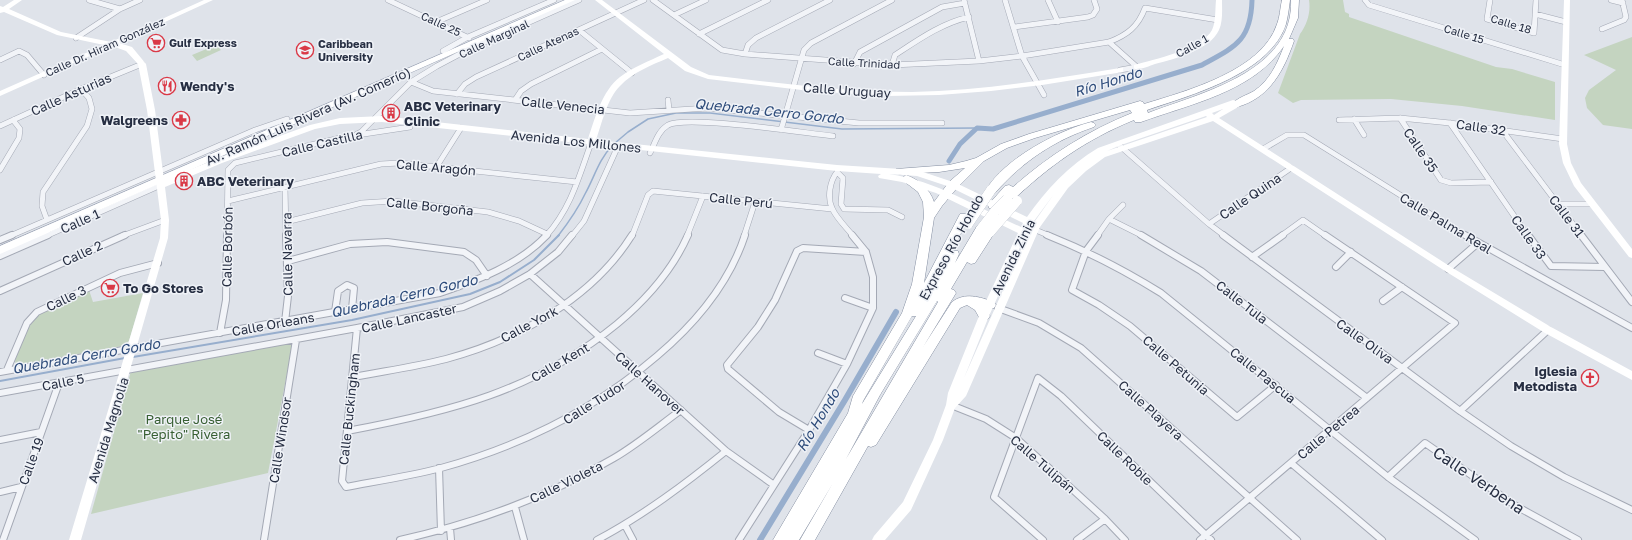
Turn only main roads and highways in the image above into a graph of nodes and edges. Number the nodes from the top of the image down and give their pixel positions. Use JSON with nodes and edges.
{"nodes":[{"id":1,"x":562,"y":0,"type":"edge"},
{"id":2,"x":571,"y":0,"type":"edge"},
{"id":3,"x":1279,"y":0,"type":"edge"},
{"id":4,"x":1286,"y":0,"type":"edge"},
{"id":5,"x":1289,"y":0,"type":"edge"},
{"id":6,"x":1295,"y":0,"type":"edge"},
{"id":7,"x":1295,"y":12,"type":"junction"},
{"id":8,"x":1235,"y":103,"type":"road end"},
{"id":9,"x":1140,"y":104,"type":"junction"},
{"id":10,"x":1107,"y":120,"type":"junction"},
{"id":11,"x":1121,"y":121,"type":"junction"},
{"id":12,"x":981,"y":159,"type":"junction"},
{"id":13,"x":159,"y":178,"type":"junction"},
{"id":14,"x":988,"y":188,"type":"junction"},
{"id":15,"x":1012,"y":200,"type":"junction"},
{"id":16,"x":929,"y":218,"type":"junction"},
{"id":17,"x":966,"y":221,"type":"junction"},
{"id":18,"x":986,"y":230,"type":"junction"},
{"id":19,"x":0,"y":245,"type":"edge"},
{"id":20,"x":0,"y":250,"type":"edge"},
{"id":21,"x":970,"y":301,"type":"junction"},
{"id":22,"x":994,"y":307,"type":"road end"},
{"id":23,"x":984,"y":316,"type":"road end"},
{"id":24,"x":854,"y":416,"type":"junction"},
{"id":25,"x":852,"y":460,"type":"junction"},
{"id":26,"x":780,"y":540,"type":"edge"},
{"id":27,"x":791,"y":540,"type":"edge"},
{"id":28,"x":797,"y":540,"type":"edge"},
{"id":29,"x":807,"y":540,"type":"edge"}],
"edges":[{"from":1,"to":13,"type":"main road","name":"Av. Ramón Luis Rivera (Av. Comerío)"},
{"from":2,"to":13,"type":"main road","name":"Av. Ramón Luis Rivera (Av. Comerío)"},
{"from":3,"to":9,"type":"highway","name":"Expreso Río Hondo"},
{"from":4,"to":10,"type":"highway"},
{"from":5,"to":11,"type":"highway"},
{"from":6,"to":7,"type":"highway","name":"Expreso Río Hondo"},
{"from":7,"to":8,"type":"highway"},
{"from":7,"to":15,"type":"highway","name":"Expreso Río Hondo"},
{"from":9,"to":12,"type":"highway"},
{"from":9,"to":14,"type":"highway","name":"Expreso Río Hondo"},
{"from":10,"to":11,"type":"highway"},
{"from":10,"to":14,"type":"highway"},
{"from":11,"to":15,"type":"highway"},
{"from":12,"to":16,"type":"highway"},
{"from":12,"to":16,"type":"highway"},
{"from":13,"to":19,"type":"main road","name":"Av. Ramón Luis Rivera (Av. Comerío)"},
{"from":13,"to":20,"type":"main road","name":"Av. Ramón Luis Rivera (Av. Comerío)"},
{"from":14,"to":17,"type":"highway","bridge":true},
{"from":15,"to":18,"type":"highway","name":"Expreso Río Hondo","bridge":true},
{"from":16,"to":24,"type":"highway"},
{"from":17,"to":24,"type":"highway","name":"Expreso Río Hondo"},
{"from":17,"to":27,"type":"highway"},
{"from":18,"to":25,"type":"highway","name":"Expreso Río Hondo"},
{"from":18,"to":28,"type":"highway"},
{"from":21,"to":22,"type":"highway"},
{"from":21,"to":23,"type":"highway"},
{"from":21,"to":25,"type":"highway"},
{"from":24,"to":26,"type":"highway","name":"Expreso Río Hondo"},
{"from":25,"to":29,"type":"highway","name":"Expreso Río Hondo"}]}
